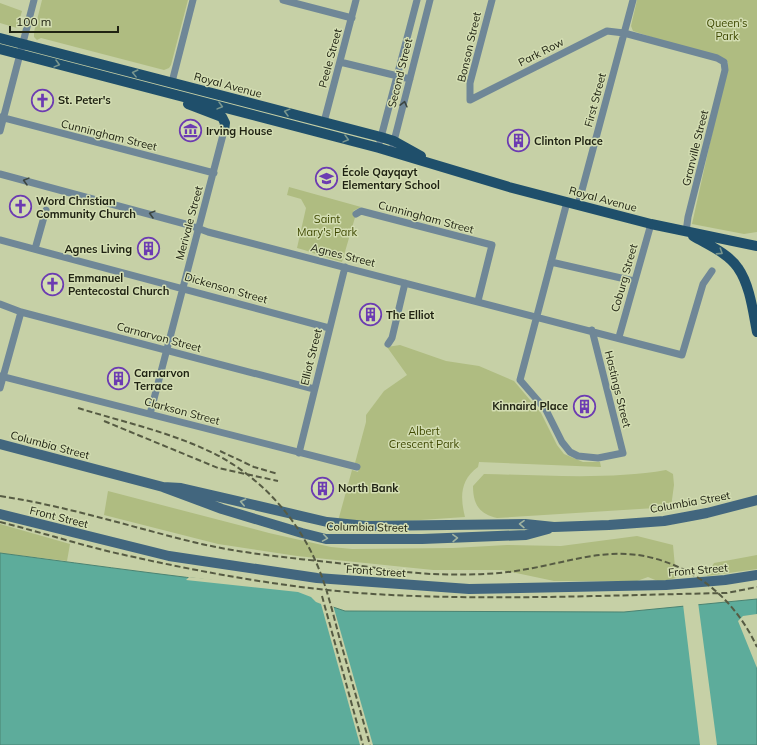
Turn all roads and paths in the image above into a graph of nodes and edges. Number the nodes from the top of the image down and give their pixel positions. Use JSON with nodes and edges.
{"nodes":[{"id":1,"x":34,"y":0,"type":"edge"},
{"id":2,"x":193,"y":0,"type":"edge"},
{"id":3,"x":283,"y":0,"type":"edge"},
{"id":4,"x":356,"y":0,"type":"edge"},
{"id":5,"x":417,"y":0,"type":"edge"},
{"id":6,"x":430,"y":0,"type":"edge"},
{"id":7,"x":492,"y":0,"type":"edge"},
{"id":8,"x":633,"y":0,"type":"edge"},
{"id":9,"x":352,"y":18,"type":"junction"},
{"id":10,"x":624,"y":33,"type":"junction"},
{"id":11,"x":0,"y":38,"type":"edge"},
{"id":12,"x":23,"y":44,"type":"junction"},
{"id":13,"x":0,"y":49,"type":"edge"},
{"id":14,"x":20,"y":54,"type":"junction"},
{"id":15,"x":340,"y":62,"type":"junction"},
{"id":16,"x":726,"y":70,"type":"joint"},
{"id":17,"x":397,"y":76,"type":"junction"},
{"id":18,"x":410,"y":79,"type":"junction"},
{"id":19,"x":172,"y":82,"type":"junction"},
{"id":20,"x":169,"y":93,"type":"junction"},
{"id":21,"x":470,"y":100,"type":"joint"},
{"id":22,"x":2,"y":118,"type":"edge"},
{"id":23,"x":324,"y":122,"type":"junction"},
{"id":24,"x":0,"y":131,"type":"edge"},
{"id":25,"x":224,"y":131,"type":"joint"},
{"id":26,"x":381,"y":137,"type":"junction"},
{"id":27,"x":392,"y":146,"type":"junction"},
{"id":28,"x":379,"y":148,"type":"junction"},
{"id":29,"x":214,"y":173,"type":"junction"},
{"id":30,"x":0,"y":174,"type":"edge"},
{"id":31,"x":567,"y":202,"type":"junction"},
{"id":32,"x":578,"y":205,"type":"junction"},
{"id":33,"x":46,"y":210,"type":"dead end"},
{"id":34,"x":356,"y":214,"type":"dead end"},
{"id":35,"x":199,"y":228,"type":"junction"},
{"id":36,"x":650,"y":228,"type":"junction"},
{"id":37,"x":686,"y":232,"type":"junction"},
{"id":38,"x":0,"y":240,"type":"edge"},
{"id":39,"x":757,"y":246,"type":"edge"},
{"id":40,"x":35,"y":248,"type":"junction"},
{"id":41,"x":551,"y":262,"type":"junction"},
{"id":42,"x":345,"y":267,"type":"junction"},
{"id":43,"x":712,"y":271,"type":"dead end"},
{"id":44,"x":634,"y":281,"type":"junction"},
{"id":45,"x":405,"y":282,"type":"junction"},
{"id":46,"x":183,"y":288,"type":"junction"},
{"id":47,"x":478,"y":301,"type":"junction"},
{"id":48,"x":0,"y":304,"type":"edge"},
{"id":49,"x":21,"y":312,"type":"junction"},
{"id":50,"x":536,"y":316,"type":"junction"},
{"id":51,"x":329,"y":328,"type":"junction"},
{"id":52,"x":592,"y":330,"type":"junction"},
{"id":53,"x":757,"y":332,"type":"edge"},
{"id":54,"x":619,"y":337,"type":"junction"},
{"id":55,"x":388,"y":344,"type":"dead end"},
{"id":56,"x":167,"y":351,"type":"junction"},
{"id":57,"x":2,"y":376,"type":"edge"},
{"id":58,"x":0,"y":388,"type":"edge"},
{"id":59,"x":314,"y":389,"type":"junction"},
{"id":60,"x":150,"y":414,"type":"junction"},
{"id":61,"x":0,"y":444,"type":"edge"},
{"id":62,"x":299,"y":453,"type":"junction"},
{"id":63,"x":357,"y":468,"type":"dead end"},
{"id":64,"x":163,"y":487,"type":"junction"},
{"id":65,"x":757,"y":500,"type":"edge"},
{"id":66,"x":0,"y":514,"type":"edge"},
{"id":67,"x":308,"y":518,"type":"junction"},
{"id":68,"x":554,"y":527,"type":"junction"},
{"id":69,"x":287,"y":529,"type":"junction"},
{"id":70,"x":757,"y":575,"type":"edge"}],
"edges":[{"from":1,"to":12,"type":"street"},
{"from":2,"to":19,"type":"street"},
{"from":3,"to":9,"type":"street"},
{"from":4,"to":9,"type":"street","name":"Peele Street"},
{"from":5,"to":17,"type":"street","name":"Second Street"},
{"from":6,"to":18,"type":"street","name":"Second Street"},
{"from":7,"to":21,"type":"street","name":"Bonson Street"},
{"from":8,"to":10,"type":"street","name":"First Street"},
{"from":9,"to":15,"type":"street","name":"Peele Street"},
{"from":10,"to":16,"type":"street","name":"Park Row"},
{"from":10,"to":21,"type":"street","name":"Park Row"},
{"from":10,"to":32,"type":"street","name":"First Street"},
{"from":11,"to":12,"type":"main road","name":"Royal Avenue"},
{"from":12,"to":14,"type":"street"},
{"from":19,"to":12,"type":"main road","name":"Royal Avenue","one_way":true},
{"from":13,"to":14,"type":"main road","name":"Royal Avenue"},
{"from":14,"to":20,"type":"main road","name":"Royal Avenue","one_way":true},
{"from":14,"to":22,"type":"street"},
{"from":15,"to":17,"type":"street"},
{"from":15,"to":23,"type":"street","name":"Peele Street"},
{"from":16,"to":37,"type":"street","name":"Granville Street"},
{"from":17,"to":18,"type":"street"},
{"from":17,"to":26,"type":"street","name":"Second Street"},
{"from":27,"to":18,"type":"street","name":"Second Street","one_way":true},
{"from":23,"to":19,"type":"main road","name":"Royal Avenue","one_way":true},
{"from":20,"to":25,"type":"main road"},
{"from":20,"to":28,"type":"main road","name":"Royal Avenue","one_way":true},
{"from":22,"to":24,"type":"street"},
{"from":22,"to":29,"type":"street","name":"Cunningham Street"},
{"from":23,"to":26,"type":"main road","name":"Royal Avenue"},
{"from":25,"to":29,"type":"street","name":"Merivale Street"},
{"from":26,"to":27,"type":"main road","name":"Royal Avenue"},
{"from":26,"to":28,"type":"street","name":"Second Street"},
{"from":27,"to":28,"type":"main road","name":"Royal Avenue"},
{"from":27,"to":31,"type":"main road","name":"Royal Avenue"},
{"from":29,"to":35,"type":"street","name":"Merivale Street"},
{"from":35,"to":30,"type":"street","name":"Agnes Street","one_way":true},
{"from":31,"to":32,"type":"main road","name":"Royal Avenue"},
{"from":31,"to":41,"type":"street"},
{"from":32,"to":36,"type":"main road","name":"Royal Avenue"},
{"from":33,"to":40,"type":"street"},
{"from":34,"to":47,"type":"street","name":"Cunningham Street"},
{"from":35,"to":42,"type":"street","name":"Agnes Street"},
{"from":35,"to":46,"type":"street","name":"Merivale Street"},
{"from":36,"to":37,"type":"main road","name":"Royal Avenue"},
{"from":36,"to":44,"type":"street","name":"Coburg Street"},
{"from":37,"to":39,"type":"main road","name":"Royal Avenue"},
{"from":37,"to":53,"type":"main road","one_way":true},
{"from":38,"to":40,"type":"street","name":"Dickenson Street"},
{"from":40,"to":46,"type":"street","name":"Dickenson Street"},
{"from":41,"to":44,"type":"street"},
{"from":41,"to":50,"type":"street"},
{"from":42,"to":45,"type":"street","name":"Agnes Street"},
{"from":42,"to":51,"type":"street","name":"Elliot Street"},
{"from":43,"to":54,"type":"street","name":"Agnes Street"},
{"from":44,"to":54,"type":"street","name":"Coburg Street"},
{"from":45,"to":47,"type":"street","name":"Agnes Street"},
{"from":45,"to":55,"type":"street"},
{"from":46,"to":51,"type":"street","name":"Dickenson Street"},
{"from":46,"to":56,"type":"street","name":"Merivale Street"},
{"from":47,"to":50,"type":"street","name":"Agnes Street"},
{"from":48,"to":49,"type":"street","name":"Carnarvon Street"},
{"from":49,"to":56,"type":"street","name":"Carnarvon Street"},
{"from":49,"to":57,"type":"street"},
{"from":50,"to":52,"type":"street","name":"Agnes Street"},
{"from":50,"to":52,"type":"street","name":"Hastings Street"},
{"from":51,"to":59,"type":"street","name":"Elliot Street"},
{"from":52,"to":54,"type":"street","name":"Agnes Street"},
{"from":56,"to":59,"type":"street","name":"Carnarvon Street"},
{"from":56,"to":60,"type":"street","name":"Merivale Street"},
{"from":57,"to":58,"type":"street"},
{"from":57,"to":60,"type":"street","name":"Clarkson Street"},
{"from":59,"to":62,"type":"street","name":"Elliot Street"},
{"from":60,"to":62,"type":"street","name":"Clarkson Street"},
{"from":61,"to":64,"type":"street","name":"Columbia Street"},
{"from":62,"to":63,"type":"street","name":"Clarkson Street"},
{"from":67,"to":64,"type":"street","name":"Columbia Street","one_way":true},
{"from":64,"to":69,"type":"street","name":"Columbia Street"},
{"from":65,"to":68,"type":"street","name":"Columbia Street"},
{"from":66,"to":70,"type":"street","name":"Front Street"},
{"from":68,"to":67,"type":"street","name":"Columbia Street","one_way":true},
{"from":67,"to":69,"type":"street"},
{"from":69,"to":68,"type":"street","name":"Columbia Street","one_way":true}]}
